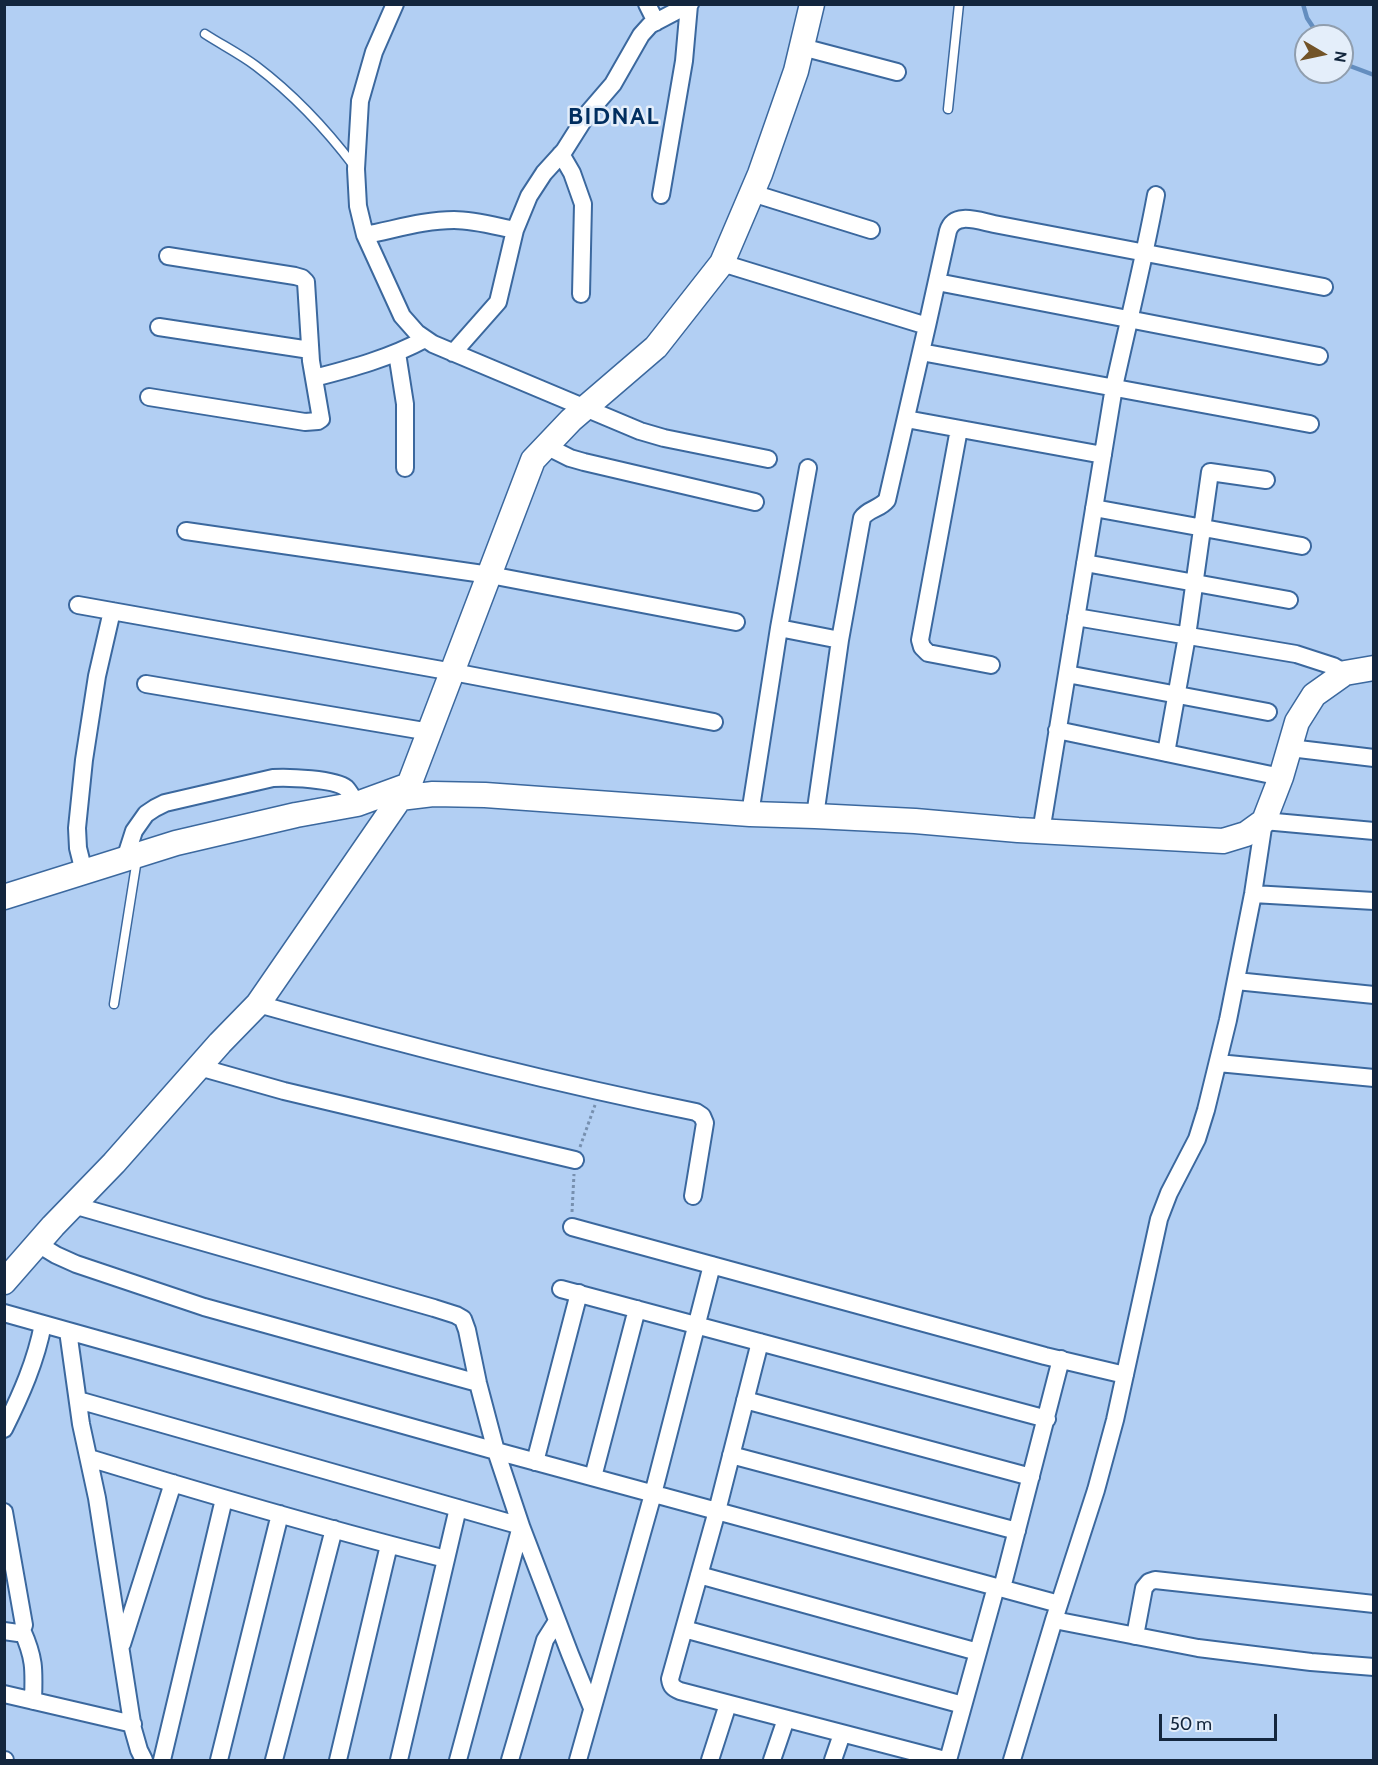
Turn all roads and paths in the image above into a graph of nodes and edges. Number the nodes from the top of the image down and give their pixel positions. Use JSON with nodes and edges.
{"nodes":[{"id":1,"x":396,"y":4,"type":"edge"},
{"id":2,"x":647,"y":4,"type":"edge"},
{"id":3,"x":812,"y":4,"type":"edge"},
{"id":4,"x":959,"y":4,"type":"edge"},
{"id":5,"x":689,"y":5,"type":"edge"},
{"id":6,"x":656,"y":22,"type":"junction"},
{"id":7,"x":205,"y":34,"type":"dead end"},
{"id":8,"x":802,"y":47,"type":"junction"},
{"id":9,"x":897,"y":72,"type":"dead end"},
{"id":10,"x":948,"y":109,"type":"dead end"},
{"id":11,"x":561,"y":154,"type":"junction"},
{"id":12,"x":356,"y":169,"type":"junction"},
{"id":13,"x":752,"y":193,"type":"junction"},
{"id":14,"x":661,"y":195,"type":"dead end"},
{"id":15,"x":1156,"y":195,"type":"dead end"},
{"id":16,"x":515,"y":230,"type":"junction"},
{"id":17,"x":871,"y":230,"type":"dead end"},
{"id":18,"x":365,"y":235,"type":"junction"},
{"id":19,"x":1146,"y":253,"type":"junction"},
{"id":20,"x":168,"y":256,"type":"dead end"},
{"id":21,"x":722,"y":263,"type":"junction"},
{"id":22,"x":937,"y":282,"type":"junction"},
{"id":23,"x":1324,"y":287,"type":"dead end"},
{"id":24,"x":581,"y":294,"type":"dead end"},
{"id":25,"x":1128,"y":320,"type":"junction"},
{"id":26,"x":927,"y":326,"type":"junction"},
{"id":27,"x":159,"y":327,"type":"dead end"},
{"id":28,"x":425,"y":339,"type":"junction"},
{"id":29,"x":310,"y":350,"type":"junction"},
{"id":30,"x":921,"y":352,"type":"junction"},
{"id":31,"x":397,"y":353,"type":"junction"},
{"id":32,"x":453,"y":353,"type":"junction"},
{"id":33,"x":1319,"y":356,"type":"dead end"},
{"id":34,"x":314,"y":378,"type":"junction"},
{"id":35,"x":1114,"y":387,"type":"junction"},
{"id":36,"x":149,"y":397,"type":"dead end"},
{"id":37,"x":585,"y":408,"type":"junction"},
{"id":38,"x":906,"y":419,"type":"junction"},
{"id":39,"x":1310,"y":424,"type":"dead end"},
{"id":40,"x":959,"y":429,"type":"junction"},
{"id":41,"x":546,"y":446,"type":"junction"},
{"id":42,"x":1103,"y":455,"type":"junction"},
{"id":43,"x":768,"y":459,"type":"dead end"},
{"id":44,"x":405,"y":468,"type":"dead end"},
{"id":45,"x":808,"y":468,"type":"dead end"},
{"id":46,"x":1266,"y":480,"type":"dead end"},
{"id":47,"x":754,"y":502,"type":"dead end"},
{"id":48,"x":1094,"y":508,"type":"junction"},
{"id":49,"x":1202,"y":528,"type":"junction"},
{"id":50,"x":186,"y":531,"type":"dead end"},
{"id":51,"x":1302,"y":546,"type":"dead end"},
{"id":52,"x":1085,"y":563,"type":"junction"},
{"id":53,"x":490,"y":575,"type":"junction"},
{"id":54,"x":1193,"y":584,"type":"junction"},
{"id":55,"x":1289,"y":600,"type":"dead end"},
{"id":56,"x":78,"y":605,"type":"dead end"},
{"id":57,"x":112,"y":611,"type":"junction"},
{"id":58,"x":1076,"y":617,"type":"junction"},
{"id":59,"x":736,"y":622,"type":"dead end"},
{"id":60,"x":779,"y":628,"type":"junction"},
{"id":61,"x":1186,"y":636,"type":"junction"},
{"id":62,"x":840,"y":640,"type":"junction"},
{"id":63,"x":991,"y":665,"type":"dead end"},
{"id":64,"x":1374,"y":668,"type":"edge"},
{"id":65,"x":453,"y":672,"type":"junction"},
{"id":66,"x":1345,"y":673,"type":"junction"},
{"id":67,"x":1067,"y":674,"type":"junction"},
{"id":68,"x":146,"y":684,"type":"dead end"},
{"id":69,"x":1176,"y":695,"type":"junction"},
{"id":70,"x":1268,"y":712,"type":"dead end"},
{"id":71,"x":714,"y":722,"type":"dead end"},
{"id":72,"x":1057,"y":730,"type":"junction"},
{"id":73,"x":430,"y":732,"type":"junction"},
{"id":74,"x":1290,"y":748,"type":"junction"},
{"id":75,"x":1166,"y":753,"type":"junction"},
{"id":76,"x":1374,"y":758,"type":"edge"},
{"id":77,"x":1281,"y":777,"type":"junction"},
{"id":78,"x":404,"y":792,"type":"junction"},
{"id":79,"x":357,"y":804,"type":"junction"},
{"id":80,"x":750,"y":814,"type":"junction"},
{"id":81,"x":815,"y":816,"type":"junction"},
{"id":82,"x":1264,"y":821,"type":"junction"},
{"id":83,"x":1374,"y":831,"type":"edge"},
{"id":84,"x":1041,"y":832,"type":"junction"},
{"id":85,"x":131,"y":857,"type":"junction"},
{"id":86,"x":84,"y":872,"type":"junction"},
{"id":87,"x":1253,"y":894,"type":"junction"},
{"id":88,"x":4,"y":897,"type":"edge"},
{"id":89,"x":1374,"y":901,"type":"edge"},
{"id":90,"x":1236,"y":981,"type":"junction"},
{"id":91,"x":1374,"y":995,"type":"edge"},
{"id":92,"x":114,"y":1004,"type":"dead end"},
{"id":93,"x":258,"y":1004,"type":"junction"},
{"id":94,"x":1218,"y":1063,"type":"junction"},
{"id":95,"x":199,"y":1067,"type":"junction"},
{"id":96,"x":1374,"y":1078,"type":"edge"},
{"id":97,"x":575,"y":1160,"type":"dead end"},
{"id":98,"x":693,"y":1196,"type":"dead end"},
{"id":99,"x":73,"y":1205,"type":"junction"},
{"id":100,"x":572,"y":1227,"type":"dead end"},
{"id":101,"x":38,"y":1244,"type":"junction"},
{"id":102,"x":712,"y":1265,"type":"junction"},
{"id":103,"x":4,"y":1282,"type":"edge"},
{"id":104,"x":561,"y":1289,"type":"dead end"},
{"id":105,"x":579,"y":1293,"type":"junction"},
{"id":106,"x":637,"y":1309,"type":"junction"},
{"id":107,"x":4,"y":1314,"type":"edge"},
{"id":108,"x":43,"y":1324,"type":"junction"},
{"id":109,"x":696,"y":1324,"type":"junction"},
{"id":110,"x":68,"y":1331,"type":"junction"},
{"id":111,"x":760,"y":1342,"type":"junction"},
{"id":112,"x":1061,"y":1359,"type":"junction"},
{"id":113,"x":1125,"y":1375,"type":"junction"},
{"id":114,"x":478,"y":1383,"type":"junction"},
{"id":115,"x":78,"y":1400,"type":"junction"},
{"id":116,"x":745,"y":1400,"type":"junction"},
{"id":117,"x":1047,"y":1419,"type":"junction"},
{"id":118,"x":4,"y":1429,"type":"edge"},
{"id":119,"x":496,"y":1451,"type":"junction"},
{"id":120,"x":731,"y":1455,"type":"junction"},
{"id":121,"x":89,"y":1458,"type":"junction"},
{"id":122,"x":536,"y":1462,"type":"junction"},
{"id":123,"x":593,"y":1477,"type":"junction"},
{"id":124,"x":1031,"y":1477,"type":"junction"},
{"id":125,"x":172,"y":1483,"type":"junction"},
{"id":126,"x":653,"y":1494,"type":"junction"},
{"id":127,"x":224,"y":1499,"type":"junction"},
{"id":128,"x":458,"y":1508,"type":"junction"},
{"id":129,"x":717,"y":1511,"type":"junction"},
{"id":130,"x":4,"y":1512,"type":"edge"},
{"id":131,"x":280,"y":1514,"type":"junction"},
{"id":132,"x":521,"y":1526,"type":"junction"},
{"id":133,"x":334,"y":1529,"type":"junction"},
{"id":134,"x":1017,"y":1531,"type":"junction"},
{"id":135,"x":389,"y":1545,"type":"junction"},
{"id":136,"x":446,"y":1559,"type":"junction"},
{"id":137,"x":699,"y":1575,"type":"junction"},
{"id":138,"x":11,"y":1579,"type":"edge"},
{"id":139,"x":999,"y":1587,"type":"junction"},
{"id":140,"x":1059,"y":1604,"type":"junction"},
{"id":141,"x":1374,"y":1604,"type":"edge"},
{"id":142,"x":1054,"y":1620,"type":"junction"},
{"id":143,"x":557,"y":1621,"type":"junction"},
{"id":144,"x":684,"y":1629,"type":"junction"},
{"id":145,"x":22,"y":1630,"type":"junction"},
{"id":146,"x":4,"y":1631,"type":"edge"},
{"id":147,"x":1135,"y":1636,"type":"junction"},
{"id":148,"x":121,"y":1648,"type":"junction"},
{"id":149,"x":978,"y":1652,"type":"junction"},
{"id":150,"x":1374,"y":1667,"type":"edge"},
{"id":151,"x":4,"y":1694,"type":"edge"},
{"id":152,"x":33,"y":1701,"type":"junction"},
{"id":153,"x":728,"y":1704,"type":"junction"},
{"id":154,"x":963,"y":1705,"type":"junction"},
{"id":155,"x":592,"y":1708,"type":"junction"},
{"id":156,"x":786,"y":1719,"type":"junction"},
{"id":157,"x":133,"y":1724,"type":"junction"},
{"id":158,"x":842,"y":1734,"type":"junction"},
{"id":159,"x":891,"y":1754,"type":"edge"},
{"id":160,"x":144,"y":1761,"type":"edge"},
{"id":161,"x":162,"y":1761,"type":"edge"},
{"id":162,"x":219,"y":1761,"type":"edge"},
{"id":163,"x":274,"y":1761,"type":"edge"},
{"id":164,"x":338,"y":1761,"type":"edge"},
{"id":165,"x":399,"y":1761,"type":"edge"},
{"id":166,"x":458,"y":1761,"type":"edge"},
{"id":167,"x":510,"y":1761,"type":"edge"},
{"id":168,"x":578,"y":1761,"type":"edge"},
{"id":169,"x":710,"y":1761,"type":"edge"},
{"id":170,"x":772,"y":1761,"type":"edge"},
{"id":171,"x":833,"y":1761,"type":"edge"},
{"id":172,"x":946,"y":1761,"type":"edge"},
{"id":173,"x":1012,"y":1761,"type":"edge"}],
"edges":[{"from":1,"to":12,"type":"street"},
{"from":2,"to":6,"type":"street"},
{"from":3,"to":8,"type":"main road"},
{"from":4,"to":10,"type":"lane"},
{"from":5,"to":6,"type":"street"},
{"from":5,"to":14,"type":"street"},
{"from":6,"to":11,"type":"street"},
{"from":7,"to":12,"type":"lane"},
{"from":8,"to":9,"type":"street"},
{"from":8,"to":13,"type":"main road"},
{"from":11,"to":16,"type":"street"},
{"from":11,"to":24,"type":"street"},
{"from":12,"to":18,"type":"street"},
{"from":13,"to":17,"type":"street"},
{"from":13,"to":21,"type":"main road"},
{"from":15,"to":19,"type":"street"},
{"from":16,"to":18,"type":"street"},
{"from":16,"to":32,"type":"street"},
{"from":18,"to":28,"type":"street"},
{"from":19,"to":22,"type":"street"},
{"from":19,"to":23,"type":"street"},
{"from":19,"to":25,"type":"street"},
{"from":20,"to":29,"type":"street"},
{"from":21,"to":26,"type":"street"},
{"from":21,"to":37,"type":"main road"},
{"from":22,"to":25,"type":"street"},
{"from":22,"to":26,"type":"street"},
{"from":25,"to":33,"type":"street"},
{"from":25,"to":35,"type":"street"},
{"from":26,"to":30,"type":"street"},
{"from":27,"to":29,"type":"street"},
{"from":28,"to":31,"type":"street"},
{"from":28,"to":32,"type":"street"},
{"from":29,"to":34,"type":"street"},
{"from":30,"to":35,"type":"street"},
{"from":30,"to":38,"type":"street"},
{"from":31,"to":34,"type":"street"},
{"from":31,"to":44,"type":"street"},
{"from":32,"to":37,"type":"street"},
{"from":34,"to":36,"type":"street"},
{"from":35,"to":39,"type":"street"},
{"from":35,"to":42,"type":"street"},
{"from":37,"to":41,"type":"main road"},
{"from":37,"to":43,"type":"street"},
{"from":38,"to":40,"type":"street"},
{"from":38,"to":62,"type":"street"},
{"from":40,"to":42,"type":"street"},
{"from":40,"to":63,"type":"street"},
{"from":41,"to":47,"type":"street"},
{"from":41,"to":53,"type":"main road"},
{"from":42,"to":48,"type":"street"},
{"from":45,"to":60,"type":"street"},
{"from":46,"to":49,"type":"street"},
{"from":48,"to":49,"type":"street"},
{"from":48,"to":52,"type":"street"},
{"from":49,"to":51,"type":"street"},
{"from":49,"to":54,"type":"street"},
{"from":50,"to":53,"type":"street"},
{"from":52,"to":54,"type":"street"},
{"from":52,"to":58,"type":"street"},
{"from":53,"to":59,"type":"street"},
{"from":53,"to":65,"type":"main road"},
{"from":54,"to":55,"type":"street"},
{"from":54,"to":61,"type":"street"},
{"from":56,"to":57,"type":"street"},
{"from":57,"to":65,"type":"street"},
{"from":57,"to":86,"type":"street"},
{"from":58,"to":61,"type":"street"},
{"from":58,"to":67,"type":"street"},
{"from":60,"to":62,"type":"street"},
{"from":60,"to":80,"type":"street"},
{"from":61,"to":66,"type":"street"},
{"from":61,"to":69,"type":"street"},
{"from":62,"to":81,"type":"street"},
{"from":64,"to":66,"type":"main road"},
{"from":65,"to":71,"type":"street"},
{"from":65,"to":73,"type":"main road"},
{"from":66,"to":74,"type":"main road"},
{"from":67,"to":69,"type":"street"},
{"from":67,"to":72,"type":"street"},
{"from":68,"to":73,"type":"street"},
{"from":69,"to":70,"type":"street"},
{"from":69,"to":75,"type":"street"},
{"from":72,"to":75,"type":"street"},
{"from":72,"to":84,"type":"street"},
{"from":73,"to":78,"type":"main road"},
{"from":74,"to":76,"type":"street"},
{"from":74,"to":77,"type":"main road"},
{"from":75,"to":77,"type":"street"},
{"from":77,"to":82,"type":"main road"},
{"from":78,"to":79,"type":"main road"},
{"from":78,"to":80,"type":"main road"},
{"from":78,"to":93,"type":"main road"},
{"from":79,"to":85,"type":"main road"},
{"from":79,"to":85,"type":"street"},
{"from":80,"to":81,"type":"main road"},
{"from":81,"to":84,"type":"main road"},
{"from":82,"to":83,"type":"street"},
{"from":82,"to":84,"type":"main road"},
{"from":82,"to":87,"type":"street"},
{"from":85,"to":86,"type":"main road"},
{"from":85,"to":92,"type":"lane"},
{"from":86,"to":88,"type":"main road"},
{"from":87,"to":89,"type":"street"},
{"from":87,"to":90,"type":"street"},
{"from":90,"to":91,"type":"street"},
{"from":90,"to":94,"type":"street"},
{"from":93,"to":95,"type":"main road"},
{"from":93,"to":98,"type":"street"},
{"from":94,"to":96,"type":"street"},
{"from":94,"to":113,"type":"street"},
{"from":95,"to":97,"type":"street"},
{"from":95,"to":99,"type":"main road"},
{"from":99,"to":101,"type":"main road"},
{"from":99,"to":114,"type":"street"},
{"from":100,"to":102,"type":"street"},
{"from":101,"to":103,"type":"main road"},
{"from":101,"to":114,"type":"street"},
{"from":102,"to":109,"type":"street"},
{"from":102,"to":112,"type":"street"},
{"from":104,"to":105,"type":"street"},
{"from":105,"to":106,"type":"street"},
{"from":105,"to":122,"type":"street"},
{"from":106,"to":109,"type":"street"},
{"from":106,"to":123,"type":"street"},
{"from":107,"to":108,"type":"street"},
{"from":108,"to":110,"type":"street"},
{"from":108,"to":118,"type":"street"},
{"from":109,"to":111,"type":"street"},
{"from":109,"to":126,"type":"street"},
{"from":110,"to":115,"type":"street"},
{"from":110,"to":119,"type":"street"},
{"from":111,"to":116,"type":"street"},
{"from":111,"to":117,"type":"street"},
{"from":112,"to":113,"type":"street"},
{"from":112,"to":117,"type":"street"},
{"from":113,"to":140,"type":"street"},
{"from":114,"to":119,"type":"street"},
{"from":115,"to":121,"type":"street"},
{"from":115,"to":128,"type":"street"},
{"from":116,"to":120,"type":"street"},
{"from":116,"to":124,"type":"street"},
{"from":117,"to":124,"type":"street"},
{"from":119,"to":122,"type":"street"},
{"from":119,"to":132,"type":"street"},
{"from":120,"to":129,"type":"street"},
{"from":120,"to":134,"type":"street"},
{"from":121,"to":125,"type":"street"},
{"from":121,"to":148,"type":"street"},
{"from":122,"to":123,"type":"street"},
{"from":123,"to":126,"type":"street"},
{"from":124,"to":134,"type":"street"},
{"from":125,"to":127,"type":"street"},
{"from":125,"to":148,"type":"street"},
{"from":126,"to":129,"type":"street"},
{"from":126,"to":155,"type":"street"},
{"from":127,"to":131,"type":"street"},
{"from":127,"to":161,"type":"street"},
{"from":128,"to":132,"type":"street"},
{"from":128,"to":136,"type":"street"},
{"from":129,"to":137,"type":"street"},
{"from":129,"to":139,"type":"street"},
{"from":130,"to":138,"type":"street"},
{"from":131,"to":133,"type":"street"},
{"from":131,"to":162,"type":"street"},
{"from":132,"to":143,"type":"street"},
{"from":132,"to":166,"type":"street"},
{"from":133,"to":135,"type":"street"},
{"from":133,"to":163,"type":"street"},
{"from":134,"to":139,"type":"street"},
{"from":135,"to":136,"type":"street"},
{"from":135,"to":164,"type":"street"},
{"from":136,"to":165,"type":"street"},
{"from":137,"to":144,"type":"street"},
{"from":137,"to":149,"type":"street"},
{"from":138,"to":145,"type":"street"},
{"from":139,"to":140,"type":"street"},
{"from":139,"to":149,"type":"street"},
{"from":140,"to":142,"type":"street"},
{"from":141,"to":147,"type":"street"},
{"from":142,"to":147,"type":"street"},
{"from":142,"to":173,"type":"street"},
{"from":143,"to":155,"type":"street"},
{"from":143,"to":167,"type":"street"},
{"from":144,"to":153,"type":"street"},
{"from":144,"to":154,"type":"street"},
{"from":145,"to":146,"type":"street"},
{"from":145,"to":152,"type":"street"},
{"from":147,"to":150,"type":"street"},
{"from":148,"to":157,"type":"street"},
{"from":149,"to":154,"type":"street"},
{"from":151,"to":152,"type":"street"},
{"from":152,"to":157,"type":"street"},
{"from":153,"to":156,"type":"street"},
{"from":153,"to":169,"type":"street"},
{"from":154,"to":172,"type":"street"},
{"from":155,"to":168,"type":"street"},
{"from":156,"to":158,"type":"street"},
{"from":156,"to":170,"type":"street"},
{"from":157,"to":160,"type":"street"},
{"from":158,"to":159,"type":"street"},
{"from":158,"to":171,"type":"street"},
{"from":159,"to":172,"type":"street"}]}
